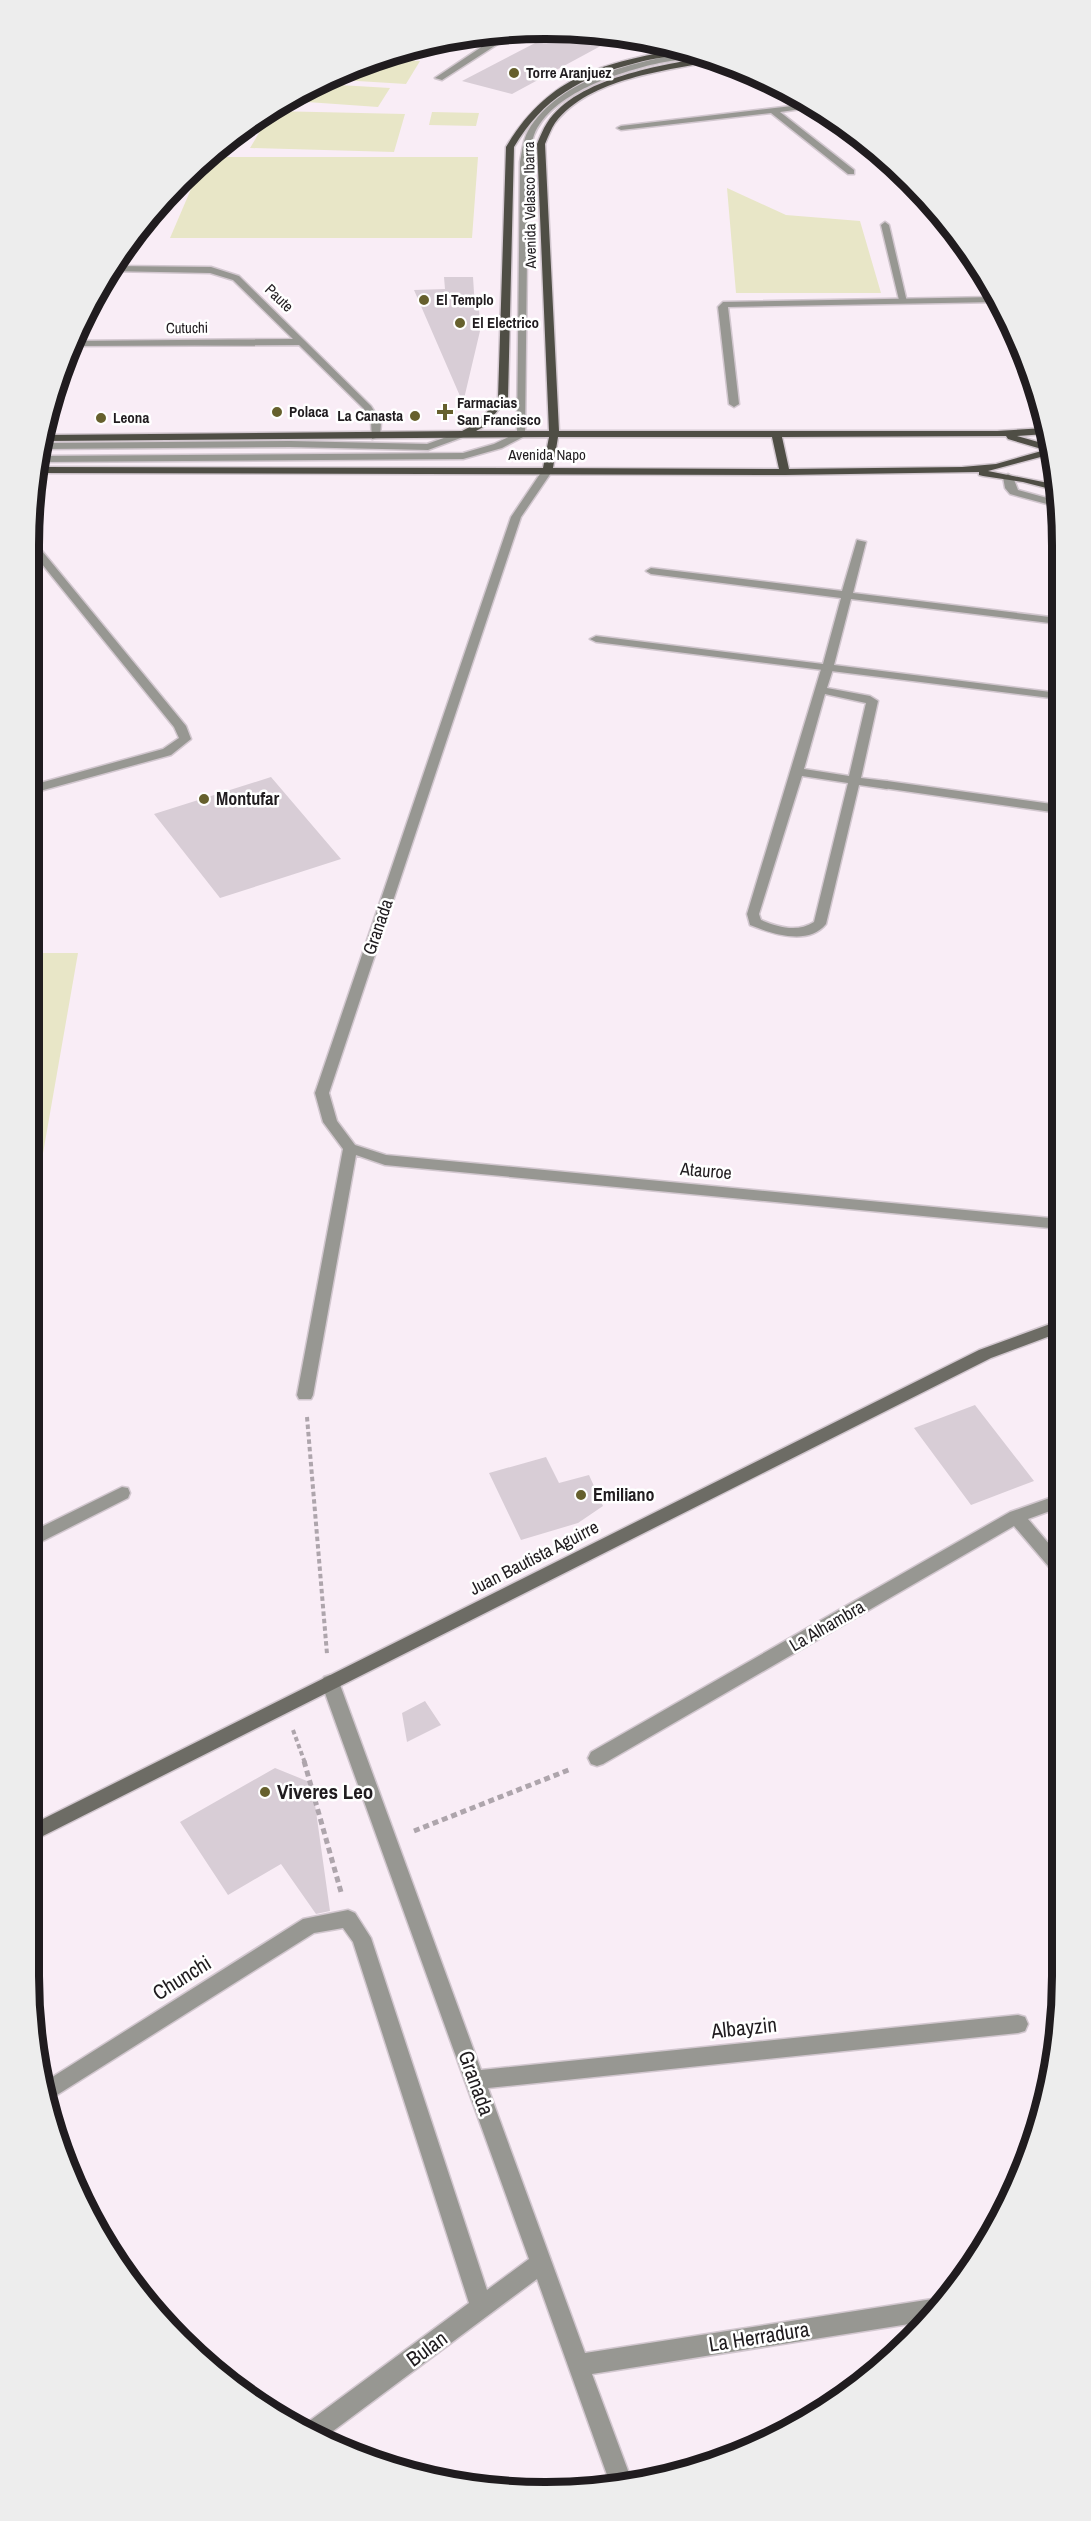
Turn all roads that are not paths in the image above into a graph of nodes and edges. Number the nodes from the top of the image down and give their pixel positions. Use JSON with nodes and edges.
{"nodes":[{"id":1,"x":495,"y":42,"type":"edge"},
{"id":2,"x":668,"y":54,"type":"edge"},
{"id":3,"x":681,"y":57,"type":"edge"},
{"id":4,"x":697,"y":62,"type":"edge"},
{"id":5,"x":439,"y":78,"type":"dead end"},
{"id":6,"x":800,"y":107,"type":"edge"},
{"id":7,"x":772,"y":110,"type":"junction"},
{"id":8,"x":621,"y":129,"type":"dead end"},
{"id":9,"x":851,"y":172,"type":"dead end"},
{"id":10,"x":885,"y":225,"type":"dead end"},
{"id":11,"x":121,"y":269,"type":"edge"},
{"id":12,"x":904,"y":300,"type":"junction"},
{"id":13,"x":988,"y":300,"type":"edge"},
{"id":14,"x":303,"y":342,"type":"junction"},
{"id":15,"x":81,"y":344,"type":"edge"},
{"id":16,"x":734,"y":404,"type":"dead end"},
{"id":17,"x":1039,"y":431,"type":"edge"},
{"id":18,"x":463,"y":434,"type":"junction"},
{"id":19,"x":522,"y":434,"type":"junction"},
{"id":20,"x":554,"y":434,"type":"junction"},
{"id":21,"x":776,"y":434,"type":"junction"},
{"id":22,"x":997,"y":434,"type":"junction"},
{"id":23,"x":375,"y":436,"type":"junction"},
{"id":24,"x":51,"y":438,"type":"edge"},
{"id":25,"x":49,"y":446,"type":"edge"},
{"id":26,"x":1042,"y":448,"type":"edge"},
{"id":27,"x":1043,"y":452,"type":"edge"},
{"id":28,"x":47,"y":459,"type":"edge"},
{"id":29,"x":45,"y":470,"type":"edge"},
{"id":30,"x":548,"y":470,"type":"junction"},
{"id":31,"x":962,"y":470,"type":"junction"},
{"id":32,"x":785,"y":472,"type":"junction"},
{"id":33,"x":1008,"y":477,"type":"junction"},
{"id":34,"x":1049,"y":486,"type":"edge"},
{"id":35,"x":1050,"y":502,"type":"edge"},
{"id":36,"x":861,"y":542,"type":"dead end"},
{"id":37,"x":39,"y":554,"type":"edge"},
{"id":38,"x":651,"y":571,"type":"dead end"},
{"id":39,"x":849,"y":595,"type":"junction"},
{"id":40,"x":1052,"y":620,"type":"edge"},
{"id":41,"x":596,"y":639,"type":"dead end"},
{"id":42,"x":828,"y":666,"type":"junction"},
{"id":43,"x":820,"y":690,"type":"junction"},
{"id":44,"x":1052,"y":695,"type":"edge"},
{"id":45,"x":797,"y":772,"type":"junction"},
{"id":46,"x":854,"y":781,"type":"junction"},
{"id":47,"x":39,"y":787,"type":"edge"},
{"id":48,"x":1052,"y":808,"type":"edge"},
{"id":49,"x":350,"y":1148,"type":"junction"},
{"id":50,"x":1052,"y":1223,"type":"edge"},
{"id":51,"x":1052,"y":1329,"type":"edge"},
{"id":52,"x":305,"y":1395,"type":"road end"},
{"id":53,"x":122,"y":1493,"type":"dead end"},
{"id":54,"x":1052,"y":1503,"type":"edge"},
{"id":55,"x":1016,"y":1517,"type":"junction"},
{"id":56,"x":39,"y":1535,"type":"edge"},
{"id":57,"x":1052,"y":1559,"type":"edge"},
{"id":58,"x":330,"y":1682,"type":"junction"},
{"id":59,"x":597,"y":1758,"type":"road end"},
{"id":60,"x":39,"y":1829,"type":"edge"},
{"id":61,"x":1018,"y":2024,"type":"dead end"},
{"id":62,"x":474,"y":2080,"type":"junction"},
{"id":63,"x":52,"y":2088,"type":"edge"},
{"id":64,"x":541,"y":2263,"type":"junction"},
{"id":65,"x":482,"y":2309,"type":"junction"},
{"id":66,"x":924,"y":2311,"type":"edge"},
{"id":67,"x":578,"y":2365,"type":"junction"},
{"id":68,"x":318,"y":2428,"type":"edge"},
{"id":69,"x":619,"y":2477,"type":"edge"}],
"edges":[{"from":1,"to":5,"type":"street"},
{"from":2,"to":18,"type":"main road","name":"Avenida Velasco Ibarra"},
{"from":3,"to":19,"type":"street"},
{"from":4,"to":20,"type":"main road","name":"Avenida Velasco Ibarra"},
{"from":6,"to":7,"type":"street"},
{"from":7,"to":8,"type":"street"},
{"from":7,"to":9,"type":"street"},
{"from":10,"to":12,"type":"street"},
{"from":11,"to":14,"type":"street","name":"Paute"},
{"from":12,"to":13,"type":"street"},
{"from":12,"to":16,"type":"street"},
{"from":14,"to":15,"type":"street","name":"Cutuchi"},
{"from":14,"to":23,"type":"street","name":"Paute"},
{"from":17,"to":22,"type":"main road","name":"Avenida Napo"},
{"from":18,"to":19,"type":"main road","name":"Avenida Napo"},
{"from":18,"to":23,"type":"main road","name":"Avenida Napo"},
{"from":18,"to":25,"type":"street"},
{"from":19,"to":20,"type":"main road","name":"Avenida Napo"},
{"from":19,"to":28,"type":"street"},
{"from":20,"to":21,"type":"main road","name":"Avenida Napo"},
{"from":20,"to":30,"type":"main road","name":"Avenida Velasco Ibarra"},
{"from":21,"to":22,"type":"main road","name":"Avenida Napo"},
{"from":21,"to":32,"type":"main road"},
{"from":22,"to":26,"type":"main road"},
{"from":23,"to":24,"type":"main road","name":"Avenida Napo"},
{"from":27,"to":31,"type":"main road","name":"Avenida Napo"},
{"from":29,"to":30,"type":"main road","name":"Avenida Napo"},
{"from":30,"to":32,"type":"main road","name":"Avenida Napo"},
{"from":30,"to":49,"type":"street","name":"Granada"},
{"from":31,"to":32,"type":"main road","name":"Avenida Napo"},
{"from":31,"to":33,"type":"main road"},
{"from":33,"to":34,"type":"main road"},
{"from":33,"to":35,"type":"street"},
{"from":36,"to":39,"type":"street"},
{"from":37,"to":47,"type":"street"},
{"from":38,"to":39,"type":"street"},
{"from":39,"to":40,"type":"street"},
{"from":39,"to":42,"type":"street"},
{"from":41,"to":42,"type":"street"},
{"from":42,"to":43,"type":"street"},
{"from":42,"to":44,"type":"street"},
{"from":43,"to":45,"type":"street"},
{"from":43,"to":46,"type":"street"},
{"from":45,"to":46,"type":"street"},
{"from":45,"to":46,"type":"street"},
{"from":46,"to":48,"type":"street"},
{"from":49,"to":50,"type":"street","name":"Atauroe"},
{"from":49,"to":52,"type":"street"},
{"from":51,"to":58,"type":"main road","name":"Juan Bautista Aguirre"},
{"from":53,"to":56,"type":"street"},
{"from":54,"to":55,"type":"street","name":"La Alhambra"},
{"from":55,"to":57,"type":"street"},
{"from":55,"to":59,"type":"street","name":"La Alhambra"},
{"from":58,"to":60,"type":"main road","name":"Juan Bautista Aguirre"},
{"from":58,"to":62,"type":"street","name":"Granada"},
{"from":61,"to":62,"type":"street","name":"Albayzin"},
{"from":62,"to":64,"type":"street","name":"Granada"},
{"from":63,"to":65,"type":"street","name":"Chunchi"},
{"from":64,"to":65,"type":"street","name":"Bulan"},
{"from":64,"to":67,"type":"street","name":"Granada"},
{"from":65,"to":68,"type":"street","name":"Bulan"},
{"from":66,"to":67,"type":"street","name":"La Herradura"},
{"from":67,"to":69,"type":"street","name":"Granada"}]}
